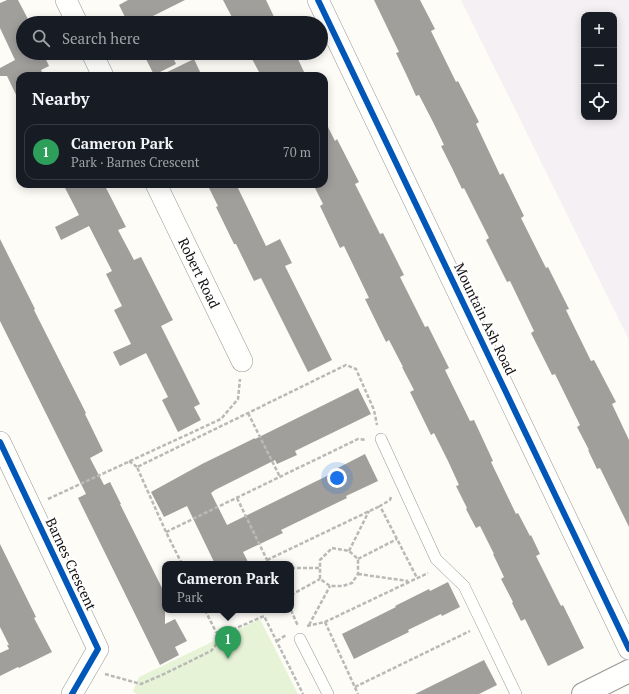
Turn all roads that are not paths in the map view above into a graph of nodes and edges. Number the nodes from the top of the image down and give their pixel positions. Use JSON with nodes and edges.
{"nodes":[{"id":1,"x":66,"y":0,"type":"edge"},
{"id":2,"x":318,"y":0,"type":"edge"},
{"id":3,"x":74,"y":16,"type":"edge"},
{"id":4,"x":326,"y":16,"type":"edge"},
{"id":5,"x":328,"y":21,"type":"edge"},
{"id":6,"x":95,"y":60,"type":"edge"},
{"id":7,"x":101,"y":72,"type":"edge"},
{"id":8,"x":158,"y":188,"type":"edge"},
{"id":9,"x":242,"y":362,"type":"road end"},
{"id":10,"x":380,"y":439,"type":"road end"},
{"id":11,"x":0,"y":442,"type":"edge"},
{"id":12,"x":299,"y":633,"type":"road end"},
{"id":13,"x":629,"y":649,"type":"edge"},
{"id":14,"x":629,"y":671,"type":"edge"},
{"id":15,"x":72,"y":694,"type":"edge"},
{"id":16,"x":328,"y":694,"type":"edge"},
{"id":17,"x":516,"y":694,"type":"edge"},
{"id":18,"x":583,"y":694,"type":"edge"}],
"edges":[{"from":1,"to":3,"type":"street"},
{"from":2,"to":4,"type":"street","name":"Mountain Ash Road"},
{"from":5,"to":13,"type":"street","name":"Mountain Ash Road"},
{"from":6,"to":7,"type":"street"},
{"from":8,"to":9,"type":"street","name":"Robert Road"},
{"from":10,"to":17,"type":"lane"},
{"from":11,"to":15,"type":"street","name":"Barnes Crescent"},
{"from":12,"to":16,"type":"lane"},
{"from":14,"to":18,"type":"street"}]}
